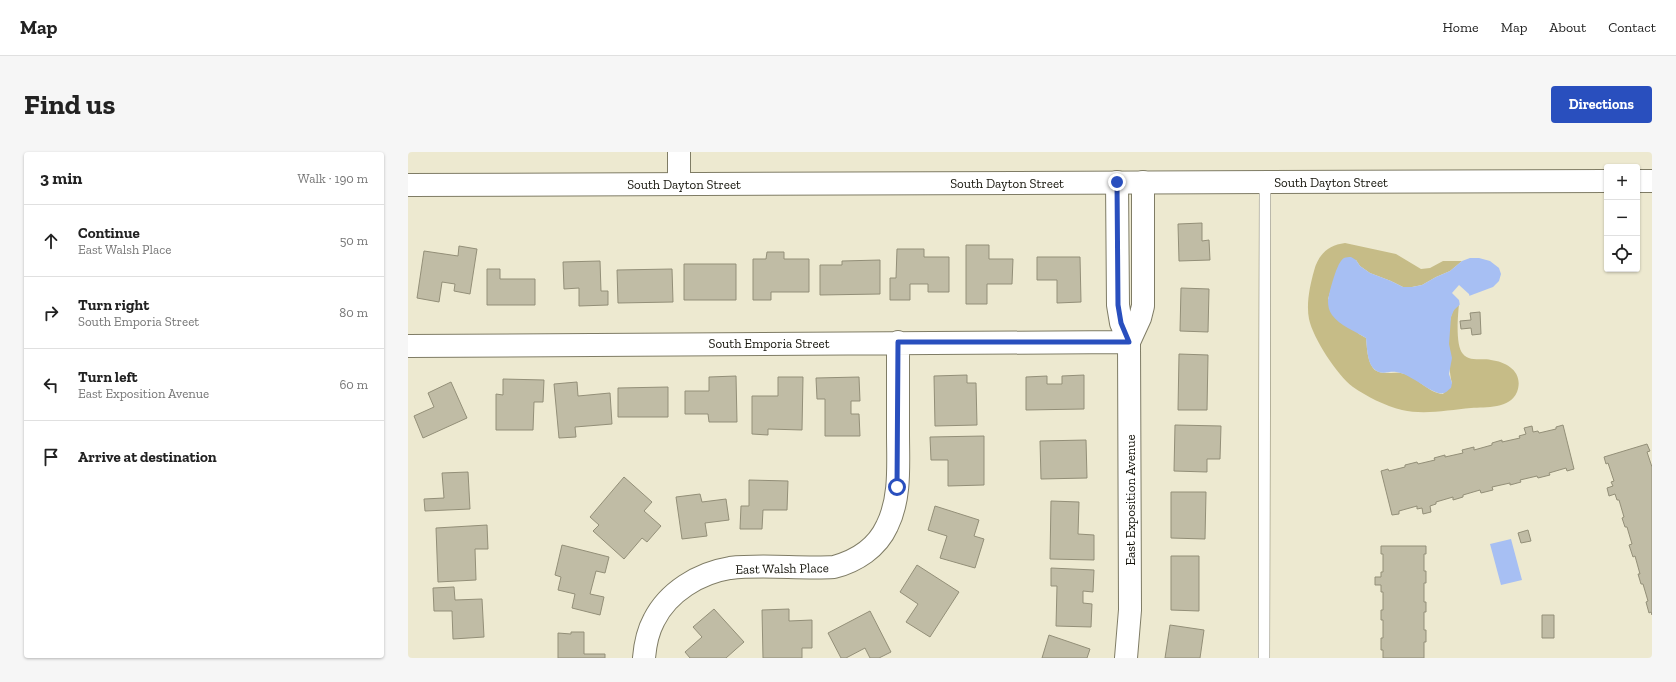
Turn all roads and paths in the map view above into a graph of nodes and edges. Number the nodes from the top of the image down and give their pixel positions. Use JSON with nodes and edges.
{"nodes":[{"id":1,"x":679,"y":152,"type":"edge"},
{"id":2,"x":1604,"y":181,"type":"edge"},
{"id":3,"x":1640,"y":181,"type":"edge"},
{"id":4,"x":1652,"y":181,"type":"edge"},
{"id":5,"x":1117,"y":182,"type":"junction"},
{"id":6,"x":1142,"y":182,"type":"junction"},
{"id":7,"x":1265,"y":182,"type":"junction"},
{"id":8,"x":408,"y":184,"type":"edge"},
{"id":9,"x":679,"y":184,"type":"junction"},
{"id":10,"x":898,"y":342,"type":"junction"},
{"id":11,"x":1129,"y":342,"type":"junction"},
{"id":12,"x":408,"y":346,"type":"edge"},
{"id":13,"x":644,"y":658,"type":"edge"},
{"id":14,"x":1126,"y":658,"type":"edge"},
{"id":15,"x":1264,"y":658,"type":"edge"}],
"edges":[{"from":1,"to":9,"type":"street"},
{"from":2,"to":7,"type":"street","name":"South Dayton Street"},
{"from":3,"to":4,"type":"street"},
{"from":5,"to":6,"type":"street","name":"South Dayton Street"},
{"from":5,"to":9,"type":"street","name":"South Dayton Street"},
{"from":5,"to":11,"type":"street","name":"East Exposition Avenue"},
{"from":6,"to":7,"type":"street","name":"South Dayton Street"},
{"from":6,"to":11,"type":"street","name":"East Exposition Avenue"},
{"from":7,"to":15,"type":"lane"},
{"from":8,"to":9,"type":"street","name":"South Dayton Street"},
{"from":10,"to":11,"type":"street","name":"South Emporia Street"},
{"from":10,"to":12,"type":"street","name":"South Emporia Street"},
{"from":10,"to":13,"type":"street","name":"East Walsh Place"},
{"from":11,"to":14,"type":"street","name":"East Exposition Avenue"}]}
